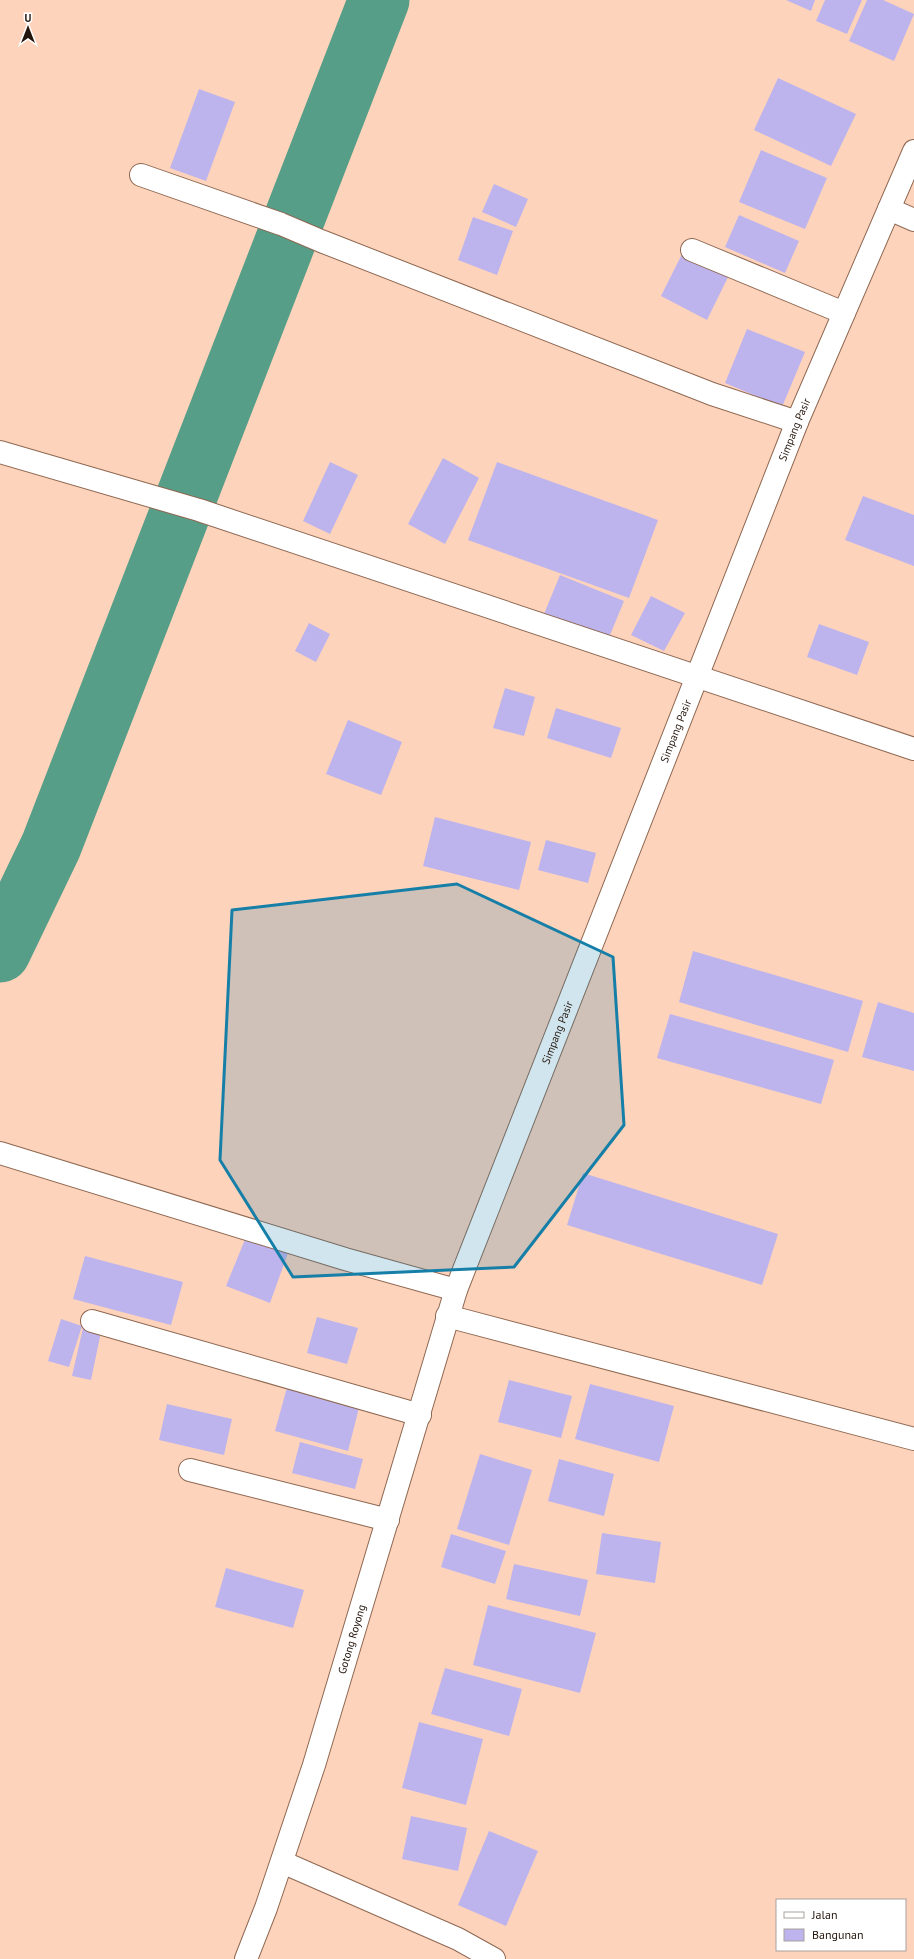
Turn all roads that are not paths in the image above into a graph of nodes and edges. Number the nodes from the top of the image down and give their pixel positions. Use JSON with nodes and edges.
{"nodes":[{"id":1,"x":914,"y":151,"type":"edge"},
{"id":2,"x":141,"y":175,"type":"dead end"},
{"id":3,"x":889,"y":208,"type":"junction"},
{"id":4,"x":914,"y":220,"type":"edge"},
{"id":5,"x":692,"y":250,"type":"dead end"},
{"id":6,"x":844,"y":313,"type":"junction"},
{"id":7,"x":797,"y":422,"type":"junction"},
{"id":8,"x":0,"y":452,"type":"edge"},
{"id":9,"x":697,"y":676,"type":"junction"},
{"id":10,"x":914,"y":749,"type":"edge"},
{"id":11,"x":0,"y":1153,"type":"edge"},
{"id":12,"x":456,"y":1290,"type":"junction"},
{"id":13,"x":447,"y":1316,"type":"junction"},
{"id":14,"x":92,"y":1321,"type":"dead end"},
{"id":15,"x":420,"y":1415,"type":"junction"},
{"id":16,"x":914,"y":1439,"type":"edge"},
{"id":17,"x":190,"y":1470,"type":"dead end"},
{"id":18,"x":388,"y":1520,"type":"junction"},
{"id":19,"x":282,"y":1862,"type":"junction"},
{"id":20,"x":246,"y":1959,"type":"edge"},
{"id":21,"x":494,"y":1959,"type":"edge"}],
"edges":[{"from":1,"to":3,"type":"street","name":"Simpang Pasir"},
{"from":2,"to":7,"type":"street"},
{"from":3,"to":4,"type":"street"},
{"from":3,"to":6,"type":"street","name":"Simpang Pasir"},
{"from":5,"to":6,"type":"street"},
{"from":6,"to":7,"type":"street","name":"Simpang Pasir"},
{"from":7,"to":9,"type":"street","name":"Simpang Pasir"},
{"from":8,"to":9,"type":"street"},
{"from":9,"to":10,"type":"street"},
{"from":9,"to":12,"type":"street","name":"Simpang Pasir"},
{"from":11,"to":12,"type":"street"},
{"from":12,"to":13,"type":"street","name":"Simpang Pasir"},
{"from":13,"to":15,"type":"street","name":"Gotong Royong"},
{"from":13,"to":16,"type":"street"},
{"from":14,"to":15,"type":"street"},
{"from":15,"to":18,"type":"street","name":"Gotong Royong"},
{"from":17,"to":18,"type":"street"},
{"from":18,"to":19,"type":"street","name":"Gotong Royong"},
{"from":19,"to":20,"type":"street","name":"Gotong Royong"},
{"from":19,"to":21,"type":"street"}]}
